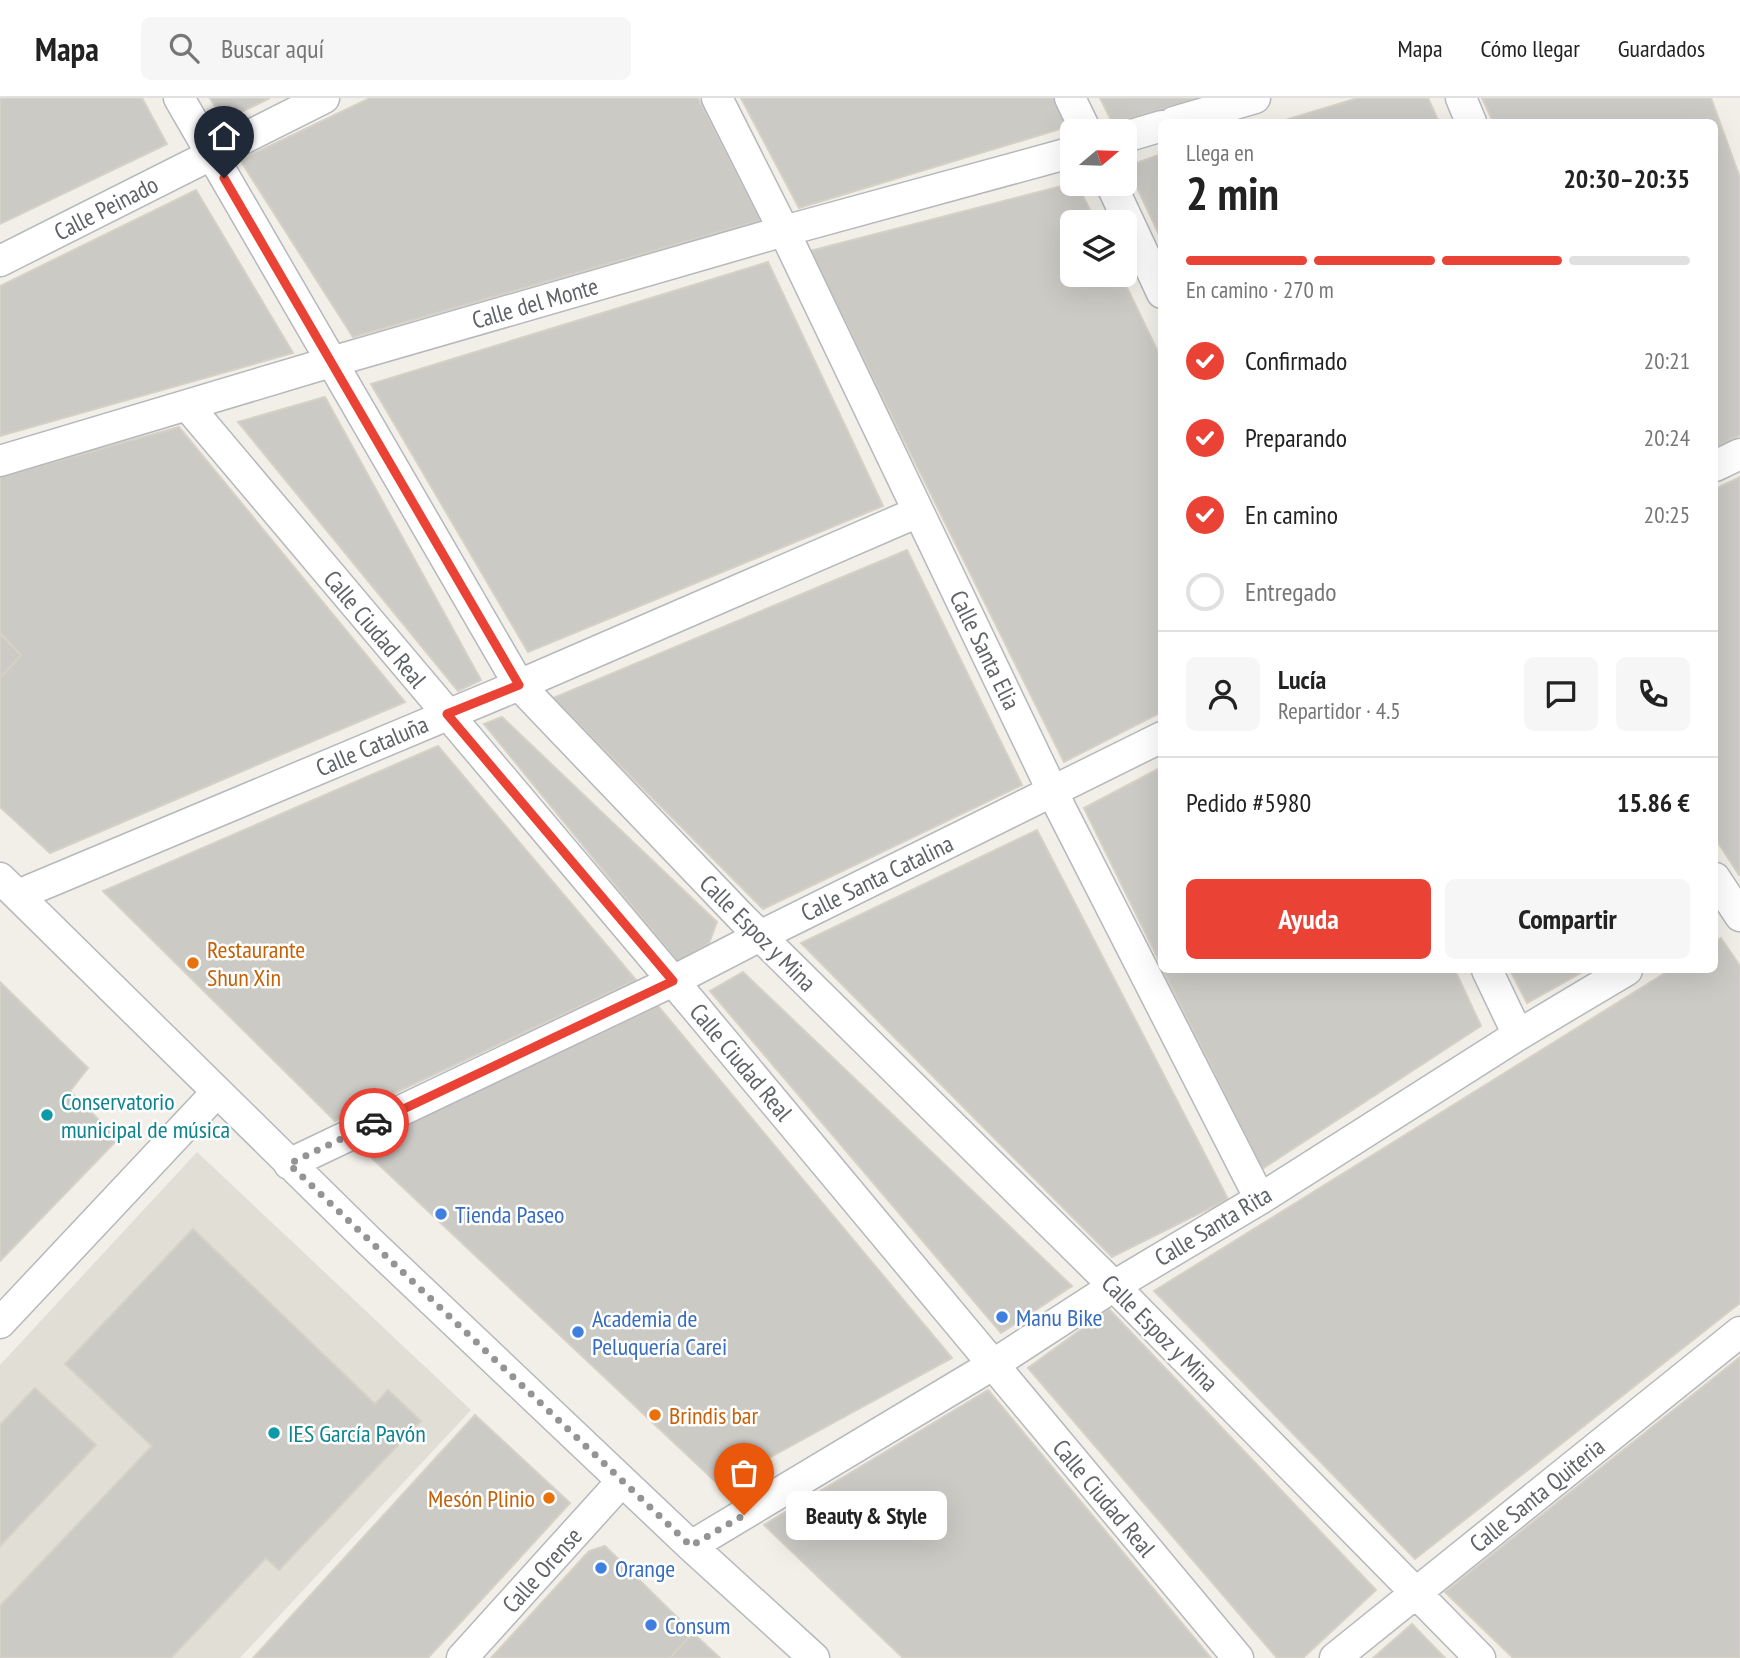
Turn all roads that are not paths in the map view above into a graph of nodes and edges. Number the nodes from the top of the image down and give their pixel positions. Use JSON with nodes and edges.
{"nodes":[{"id":1,"x":179,"y":98,"type":"edge"},
{"id":2,"x":324,"y":98,"type":"edge"},
{"id":3,"x":717,"y":98,"type":"edge"},
{"id":4,"x":1070,"y":98,"type":"edge"},
{"id":5,"x":1255,"y":98,"type":"edge"},
{"id":6,"x":1461,"y":98,"type":"edge"},
{"id":7,"x":1213,"y":117,"type":"edge"},
{"id":8,"x":1080,"y":119,"type":"edge"},
{"id":9,"x":1470,"y":119,"type":"edge"},
{"id":10,"x":1158,"y":127,"type":"edge"},
{"id":11,"x":1138,"y":133,"type":"edge"},
{"id":12,"x":211,"y":154,"type":"junction"},
{"id":13,"x":1060,"y":156,"type":"edge"},
{"id":14,"x":1117,"y":196,"type":"edge"},
{"id":15,"x":784,"y":231,"type":"junction"},
{"id":16,"x":0,"y":261,"type":"edge"},
{"id":17,"x":1158,"y":284,"type":"edge"},
{"id":18,"x":331,"y":362,"type":"junction"},
{"id":19,"x":187,"y":405,"type":"junction"},
{"id":20,"x":1740,"y":454,"type":"edge"},
{"id":21,"x":0,"y":461,"type":"edge"},
{"id":22,"x":1718,"y":465,"type":"edge"},
{"id":23,"x":918,"y":512,"type":"junction"},
{"id":24,"x":519,"y":685,"type":"junction"},
{"id":25,"x":447,"y":714,"type":"junction"},
{"id":26,"x":1158,"y":739,"type":"edge"},
{"id":27,"x":1052,"y":791,"type":"junction"},
{"id":28,"x":1718,"y":883,"type":"edge"},
{"id":29,"x":9,"y":886,"type":"edge"},
{"id":30,"x":1732,"y":909,"type":"edge"},
{"id":31,"x":760,"y":936,"type":"junction"},
{"id":32,"x":1488,"y":973,"type":"edge"},
{"id":33,"x":1622,"y":973,"type":"edge"},
{"id":34,"x":673,"y":981,"type":"junction"},
{"id":35,"x":1518,"y":1035,"type":"junction"},
{"id":36,"x":217,"y":1092,"type":"junction"},
{"id":37,"x":289,"y":1164,"type":"junction"},
{"id":38,"x":1259,"y":1199,"type":"junction"},
{"id":39,"x":1114,"y":1286,"type":"junction"},
{"id":40,"x":0,"y":1323,"type":"edge"},
{"id":41,"x":1740,"y":1332,"type":"edge"},
{"id":42,"x":994,"y":1364,"type":"junction"},
{"id":43,"x":622,"y":1481,"type":"junction"},
{"id":44,"x":691,"y":1546,"type":"junction"},
{"id":45,"x":1415,"y":1593,"type":"junction"},
{"id":46,"x":462,"y":1658,"type":"edge"},
{"id":47,"x":814,"y":1658,"type":"edge"},
{"id":48,"x":1238,"y":1658,"type":"edge"},
{"id":49,"x":1335,"y":1658,"type":"edge"},
{"id":50,"x":1480,"y":1658,"type":"edge"}],
"edges":[{"from":1,"to":12,"type":"street","name":"Calle Espoz y Mina"},
{"from":2,"to":12,"type":"street","name":"Calle Peinado"},
{"from":3,"to":15,"type":"street","name":"Calle Santa Elia"},
{"from":4,"to":8,"type":"street"},
{"from":5,"to":7,"type":"street"},
{"from":6,"to":9,"type":"street"},
{"from":10,"to":11,"type":"street"},
{"from":12,"to":16,"type":"street","name":"Calle Peinado"},
{"from":12,"to":18,"type":"street","name":"Calle Espoz y Mina"},
{"from":13,"to":15,"type":"street","name":"Calle del Monte"},
{"from":14,"to":17,"type":"street"},
{"from":15,"to":18,"type":"street","name":"Calle del Monte"},
{"from":15,"to":23,"type":"street","name":"Calle Santa Elia"},
{"from":18,"to":19,"type":"street","name":"Calle del Monte"},
{"from":18,"to":24,"type":"street","name":"Calle Espoz y Mina"},
{"from":19,"to":21,"type":"street","name":"Calle del Monte"},
{"from":19,"to":25,"type":"street","name":"Calle Ciudad Real"},
{"from":20,"to":22,"type":"street"},
{"from":23,"to":24,"type":"street","name":"Calle Cataluña"},
{"from":23,"to":27,"type":"street","name":"Calle Santa Elia"},
{"from":24,"to":25,"type":"street","name":"Calle Cataluña"},
{"from":24,"to":31,"type":"street","name":"Calle Espoz y Mina"},
{"from":25,"to":29,"type":"street","name":"Calle Cataluña"},
{"from":25,"to":34,"type":"street","name":"Calle Ciudad Real"},
{"from":26,"to":27,"type":"street","name":"Calle Santa Catalina"},
{"from":27,"to":31,"type":"street","name":"Calle Santa Catalina"},
{"from":27,"to":38,"type":"street","name":"Calle Santa Elia"},
{"from":28,"to":30,"type":"street"},
{"from":29,"to":36,"type":"street"},
{"from":31,"to":34,"type":"street","name":"Calle Santa Catalina"},
{"from":31,"to":39,"type":"street","name":"Calle Espoz y Mina"},
{"from":32,"to":35,"type":"street"},
{"from":33,"to":35,"type":"street","name":"Calle Santa Rita"},
{"from":34,"to":37,"type":"street","name":"Calle Santa Catalina"},
{"from":34,"to":42,"type":"street","name":"Calle Ciudad Real"},
{"from":35,"to":38,"type":"street","name":"Calle Santa Rita"},
{"from":36,"to":37,"type":"street"},
{"from":36,"to":40,"type":"street"},
{"from":37,"to":43,"type":"street"},
{"from":38,"to":39,"type":"street","name":"Calle Santa Rita"},
{"from":39,"to":42,"type":"street","name":"Calle Santa Rita"},
{"from":39,"to":45,"type":"street","name":"Calle Espoz y Mina"},
{"from":41,"to":45,"type":"street","name":"Calle Santa Quiteria"},
{"from":42,"to":44,"type":"street","name":"Calle Santa Rita"},
{"from":42,"to":48,"type":"street","name":"Calle Ciudad Real"},
{"from":43,"to":44,"type":"street"},
{"from":43,"to":46,"type":"street","name":"Calle Orense"},
{"from":44,"to":47,"type":"street"},
{"from":45,"to":49,"type":"street","name":"Calle Santa Quiteria"},
{"from":45,"to":50,"type":"street","name":"Calle Espoz y Mina"}]}
